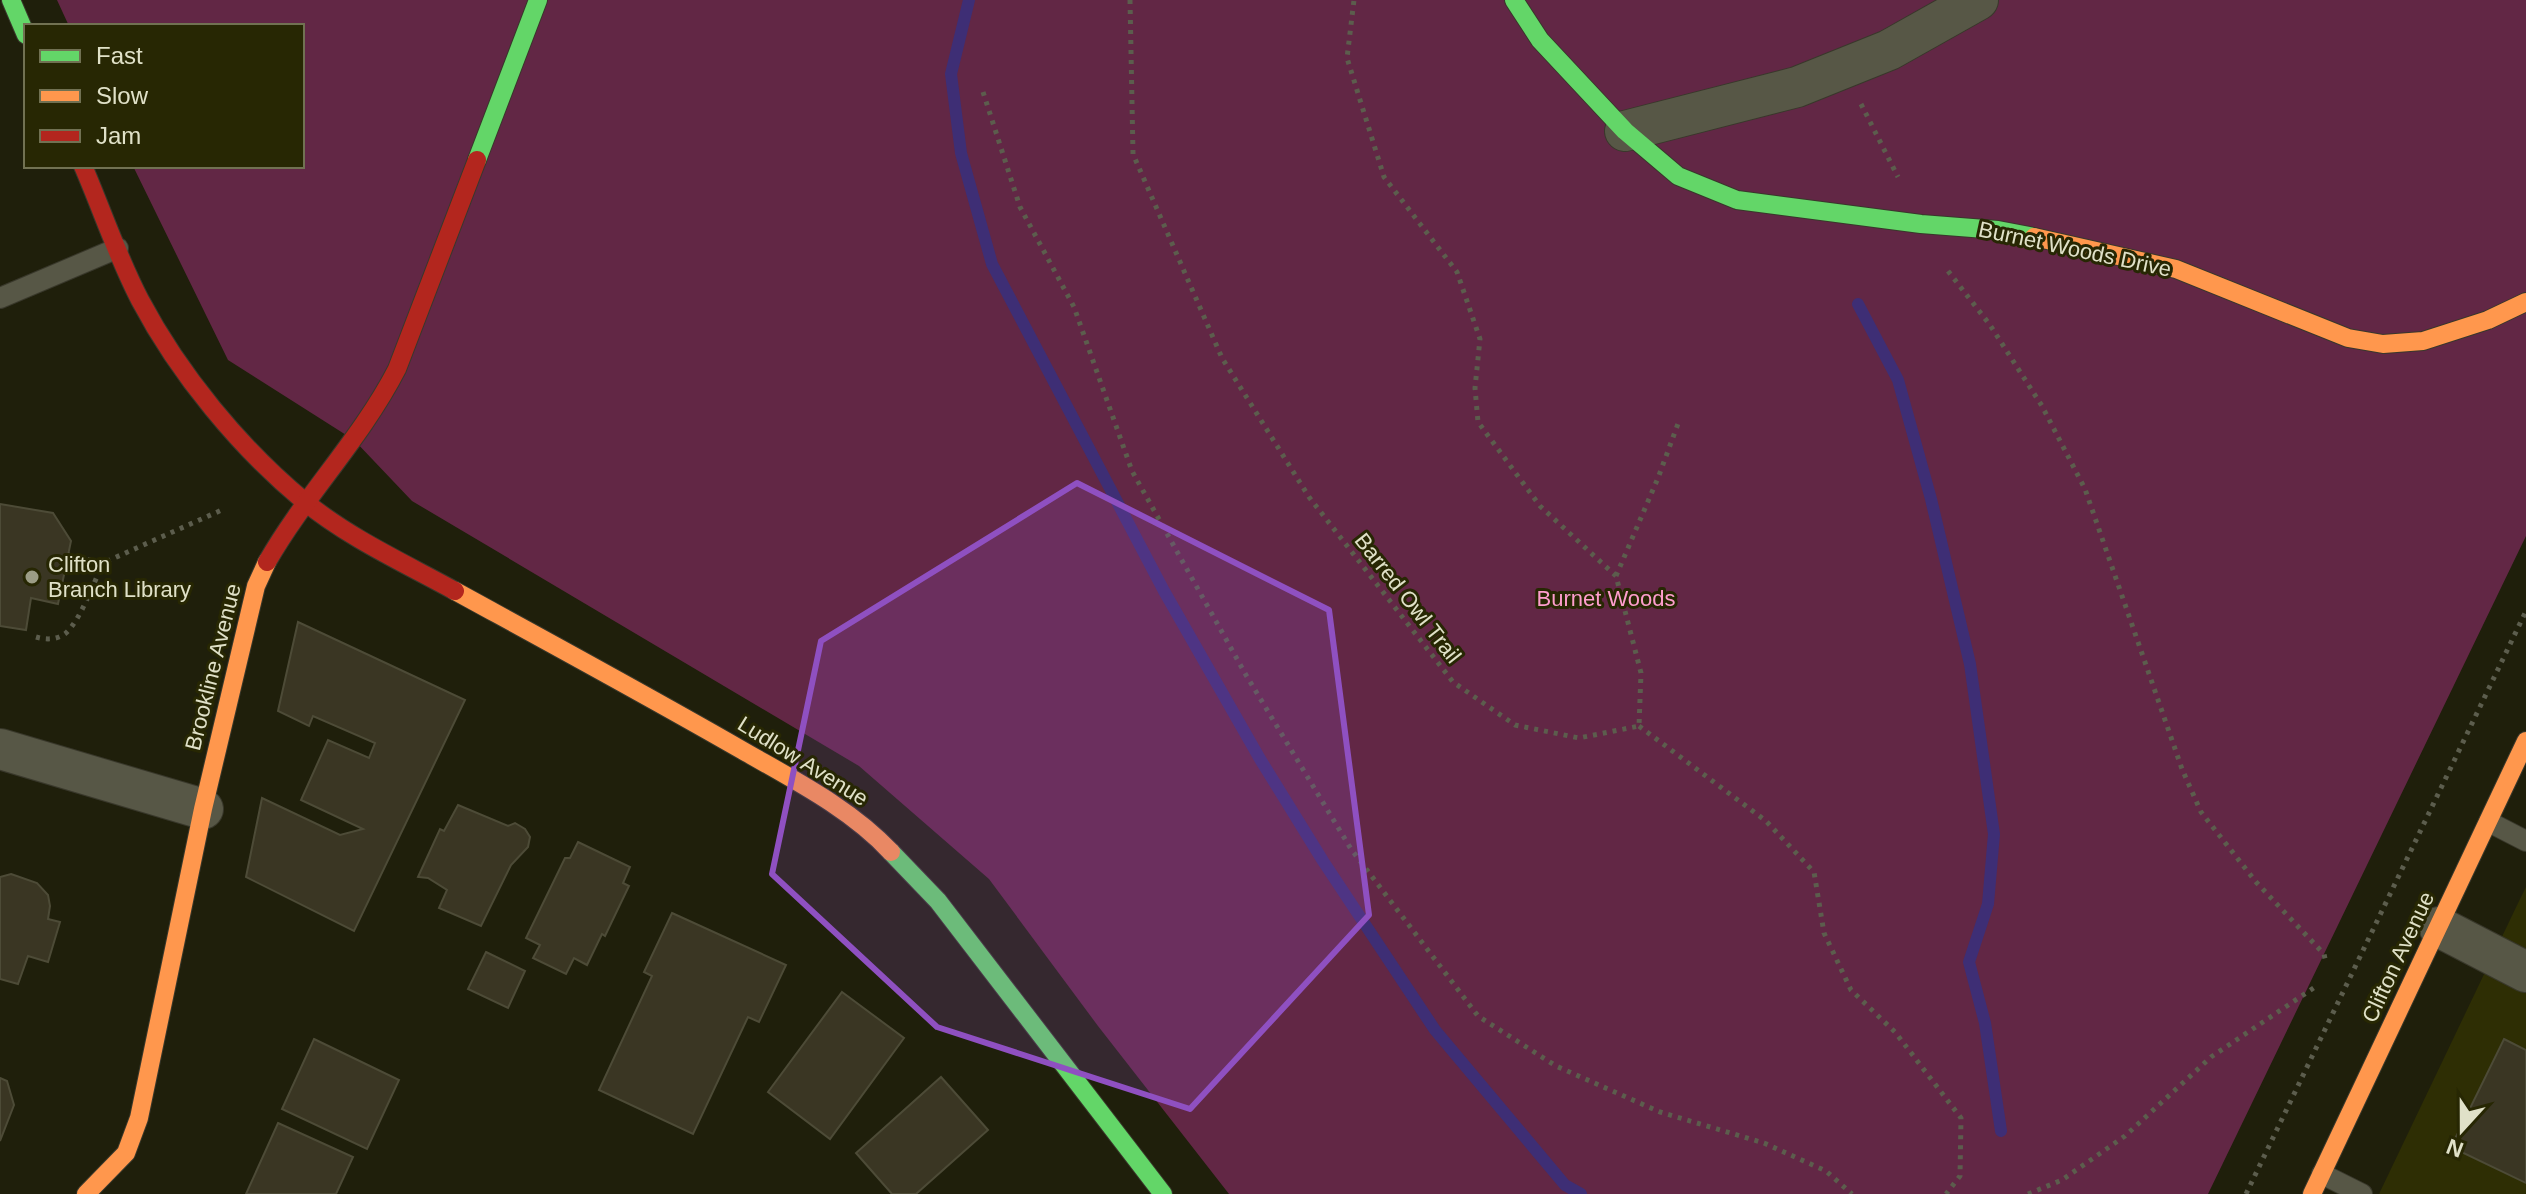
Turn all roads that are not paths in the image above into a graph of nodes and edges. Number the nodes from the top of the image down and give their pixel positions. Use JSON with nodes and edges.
{"nodes":[{"id":1,"x":11,"y":0,"type":"edge"},
{"id":2,"x":538,"y":0,"type":"edge"},
{"id":3,"x":1514,"y":0,"type":"edge"},
{"id":4,"x":1978,"y":0,"type":"edge"},
{"id":5,"x":24,"y":30,"type":"edge"},
{"id":6,"x":1625,"y":131,"type":"junction"},
{"id":7,"x":84,"y":168,"type":"edge"},
{"id":8,"x":118,"y":248,"type":"junction"},
{"id":9,"x":0,"y":298,"type":"edge"},
{"id":10,"x":2526,"y":302,"type":"edge"},
{"id":11,"x":305,"y":502,"type":"junction"},
{"id":12,"x":2526,"y":741,"type":"edge"},
{"id":13,"x":0,"y":749,"type":"edge"},
{"id":14,"x":203,"y":809,"type":"junction"},
{"id":15,"x":2489,"y":822,"type":"junction"},
{"id":16,"x":2526,"y":841,"type":"edge"},
{"id":17,"x":2439,"y":927,"type":"junction"},
{"id":18,"x":2526,"y":972,"type":"edge"},
{"id":19,"x":2322,"y":1174,"type":"junction"},
{"id":20,"x":86,"y":1194,"type":"edge"},
{"id":21,"x":1163,"y":1194,"type":"edge"},
{"id":22,"x":2312,"y":1194,"type":"edge"},
{"id":23,"x":2362,"y":1194,"type":"edge"}],
"edges":[{"from":1,"to":5,"type":"street"},
{"from":2,"to":11,"type":"street","name":"Brookline Avenue"},
{"from":3,"to":6,"type":"street","name":"Burnet Woods Drive"},
{"from":4,"to":6,"type":"street"},
{"from":6,"to":10,"type":"street","name":"Burnet Woods Drive"},
{"from":7,"to":8,"type":"street","name":"Ludlow Avenue"},
{"from":8,"to":9,"type":"lane"},
{"from":8,"to":11,"type":"street","name":"Ludlow Avenue"},
{"from":11,"to":14,"type":"street","name":"Brookline Avenue"},
{"from":11,"to":21,"type":"street","name":"Ludlow Avenue"},
{"from":12,"to":15,"type":"street","name":"Clifton Avenue"},
{"from":13,"to":14,"type":"street"},
{"from":14,"to":20,"type":"street","name":"Brookline Avenue"},
{"from":15,"to":16,"type":"lane"},
{"from":15,"to":17,"type":"street","name":"Clifton Avenue"},
{"from":17,"to":18,"type":"street"},
{"from":17,"to":19,"type":"street","name":"Clifton Avenue"},
{"from":19,"to":22,"type":"street","name":"Clifton Avenue"},
{"from":19,"to":23,"type":"lane"}]}
